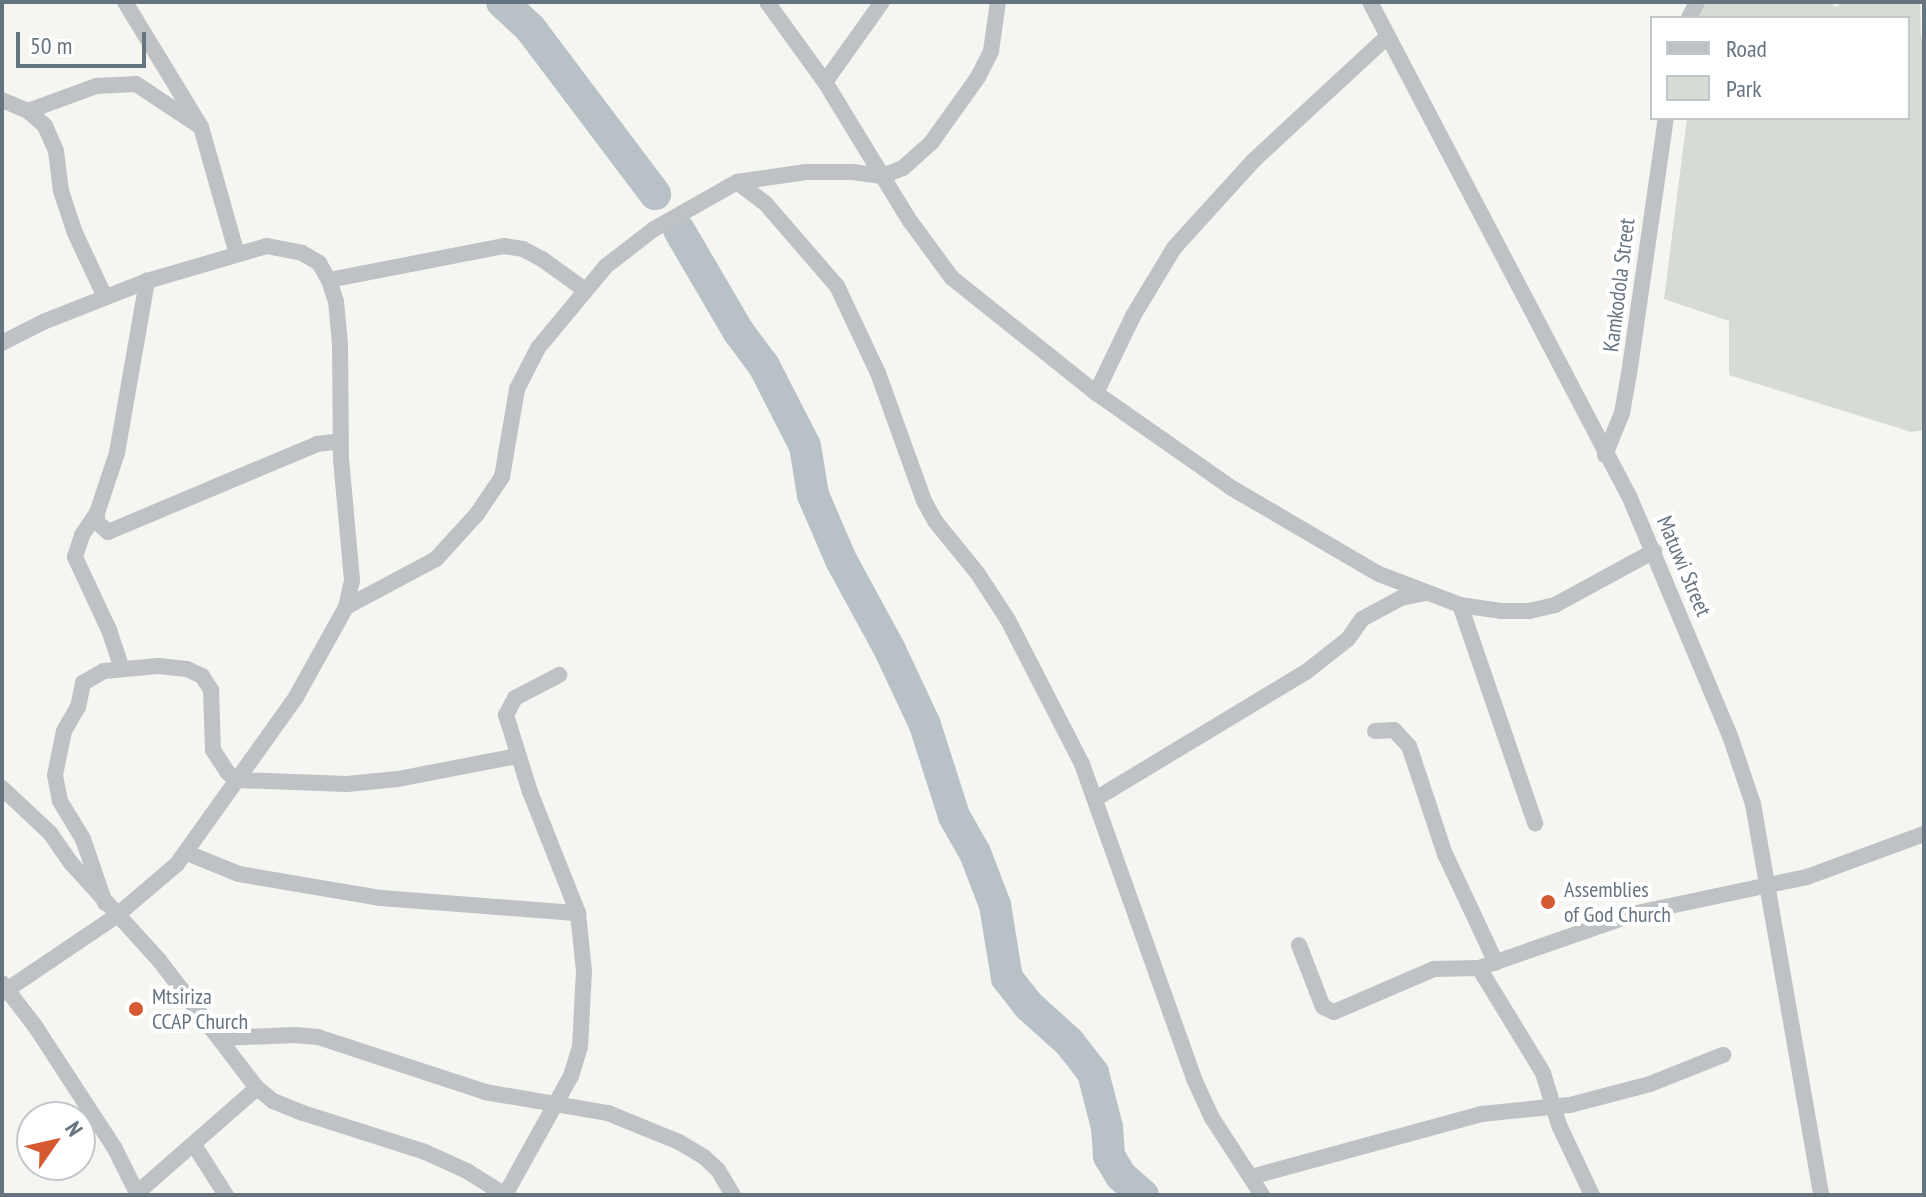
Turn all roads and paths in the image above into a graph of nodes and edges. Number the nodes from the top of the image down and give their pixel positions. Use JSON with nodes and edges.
{"nodes":[{"id":1,"x":125,"y":2,"type":"edge"},
{"id":2,"x":767,"y":2,"type":"edge"},
{"id":3,"x":882,"y":2,"type":"edge"},
{"id":4,"x":998,"y":2,"type":"edge"},
{"id":5,"x":1370,"y":2,"type":"edge"},
{"id":6,"x":1387,"y":37,"type":"junction"},
{"id":7,"x":825,"y":82,"type":"junction"},
{"id":8,"x":2,"y":100,"type":"edge"},
{"id":9,"x":28,"y":111,"type":"junction"},
{"id":10,"x":1666,"y":120,"type":"edge"},
{"id":11,"x":201,"y":127,"type":"junction"},
{"id":12,"x":882,"y":176,"type":"junction"},
{"id":13,"x":737,"y":182,"type":"junction"},
{"id":14,"x":237,"y":254,"type":"junction"},
{"id":15,"x":329,"y":280,"type":"junction"},
{"id":16,"x":147,"y":281,"type":"junction"},
{"id":17,"x":585,"y":290,"type":"junction"},
{"id":18,"x":105,"y":297,"type":"junction"},
{"id":19,"x":2,"y":343,"type":"edge"},
{"id":20,"x":1096,"y":393,"type":"junction"},
{"id":21,"x":340,"y":441,"type":"junction"},
{"id":22,"x":1605,"y":455,"type":"junction"},
{"id":23,"x":97,"y":513,"type":"junction"},
{"id":24,"x":1654,"y":551,"type":"junction"},
{"id":25,"x":1425,"y":593,"type":"junction"},
{"id":26,"x":1460,"y":605,"type":"junction"},
{"id":27,"x":346,"y":607,"type":"junction"},
{"id":28,"x":122,"y":669,"type":"junction"},
{"id":29,"x":559,"y":675,"type":"dead end"},
{"id":30,"x":1375,"y":731,"type":"dead end"},
{"id":31,"x":517,"y":756,"type":"junction"},
{"id":32,"x":238,"y":780,"type":"junction"},
{"id":33,"x":2,"y":788,"type":"edge"},
{"id":34,"x":1097,"y":798,"type":"junction"},
{"id":35,"x":1535,"y":823,"type":"dead end"},
{"id":36,"x":1924,"y":834,"type":"edge"},
{"id":37,"x":187,"y":853,"type":"junction"},
{"id":38,"x":1767,"y":886,"type":"junction"},
{"id":39,"x":111,"y":909,"type":"junction"},
{"id":40,"x":578,"y":913,"type":"junction"},
{"id":41,"x":1299,"y":945,"type":"dead end"},
{"id":42,"x":1496,"y":963,"type":"junction"},
{"id":43,"x":1479,"y":968,"type":"junction"},
{"id":44,"x":4,"y":989,"type":"edge"},
{"id":45,"x":221,"y":1038,"type":"junction"},
{"id":46,"x":1723,"y":1055,"type":"dead end"},
{"id":47,"x":257,"y":1088,"type":"junction"},
{"id":48,"x":555,"y":1104,"type":"junction"},
{"id":49,"x":1555,"y":1108,"type":"junction"},
{"id":50,"x":194,"y":1145,"type":"junction"},
{"id":51,"x":1251,"y":1177,"type":"junction"},
{"id":52,"x":137,"y":1194,"type":"edge"},
{"id":53,"x":226,"y":1195,"type":"edge"},
{"id":54,"x":505,"y":1195,"type":"edge"},
{"id":55,"x":733,"y":1195,"type":"edge"},
{"id":56,"x":1262,"y":1195,"type":"edge"},
{"id":57,"x":1592,"y":1195,"type":"edge"},
{"id":58,"x":1821,"y":1195,"type":"edge"}],
"edges":[{"from":1,"to":11,"type":"street"},
{"from":2,"to":7,"type":"street"},
{"from":3,"to":7,"type":"street"},
{"from":4,"to":12,"type":"street"},
{"from":5,"to":6,"type":"street","name":"Matuwi Street"},
{"from":6,"to":20,"type":"street"},
{"from":6,"to":22,"type":"street","name":"Matuwi Street"},
{"from":7,"to":12,"type":"street"},
{"from":8,"to":9,"type":"street"},
{"from":9,"to":11,"type":"street"},
{"from":9,"to":18,"type":"street"},
{"from":10,"to":22,"type":"street","name":"Kamkodola Street"},
{"from":11,"to":14,"type":"street"},
{"from":12,"to":13,"type":"street"},
{"from":12,"to":20,"type":"street"},
{"from":13,"to":17,"type":"street"},
{"from":13,"to":34,"type":"street"},
{"from":14,"to":15,"type":"street"},
{"from":14,"to":16,"type":"street"},
{"from":15,"to":17,"type":"street"},
{"from":15,"to":21,"type":"street"},
{"from":16,"to":18,"type":"street"},
{"from":16,"to":23,"type":"street"},
{"from":17,"to":27,"type":"street"},
{"from":18,"to":19,"type":"street"},
{"from":20,"to":25,"type":"street"},
{"from":21,"to":23,"type":"street"},
{"from":21,"to":27,"type":"street"},
{"from":22,"to":24,"type":"street","name":"Matuwi Street"},
{"from":23,"to":28,"type":"street"},
{"from":24,"to":26,"type":"street"},
{"from":24,"to":38,"type":"street","name":"Matuwi Street"},
{"from":25,"to":26,"type":"street"},
{"from":25,"to":34,"type":"street"},
{"from":26,"to":35,"type":"street"},
{"from":27,"to":32,"type":"street"},
{"from":28,"to":32,"type":"street"},
{"from":28,"to":39,"type":"street"},
{"from":29,"to":31,"type":"street"},
{"from":30,"to":42,"type":"street"},
{"from":31,"to":32,"type":"street"},
{"from":31,"to":40,"type":"street"},
{"from":32,"to":37,"type":"street"},
{"from":33,"to":39,"type":"street"},
{"from":34,"to":51,"type":"street"},
{"from":36,"to":38,"type":"street"},
{"from":37,"to":39,"type":"street"},
{"from":37,"to":40,"type":"street"},
{"from":38,"to":42,"type":"street"},
{"from":38,"to":58,"type":"street","name":"Matuwi Street"},
{"from":39,"to":44,"type":"street"},
{"from":39,"to":45,"type":"street"},
{"from":40,"to":48,"type":"street"},
{"from":41,"to":43,"type":"street"},
{"from":42,"to":43,"type":"street"},
{"from":43,"to":49,"type":"street"},
{"from":44,"to":52,"type":"street"},
{"from":45,"to":47,"type":"street"},
{"from":45,"to":48,"type":"street"},
{"from":46,"to":49,"type":"street"},
{"from":47,"to":50,"type":"street"},
{"from":47,"to":54,"type":"street"},
{"from":48,"to":54,"type":"street"},
{"from":48,"to":55,"type":"street"},
{"from":49,"to":51,"type":"street"},
{"from":49,"to":57,"type":"street"},
{"from":50,"to":52,"type":"street"},
{"from":50,"to":53,"type":"street"},
{"from":51,"to":56,"type":"street"}]}
